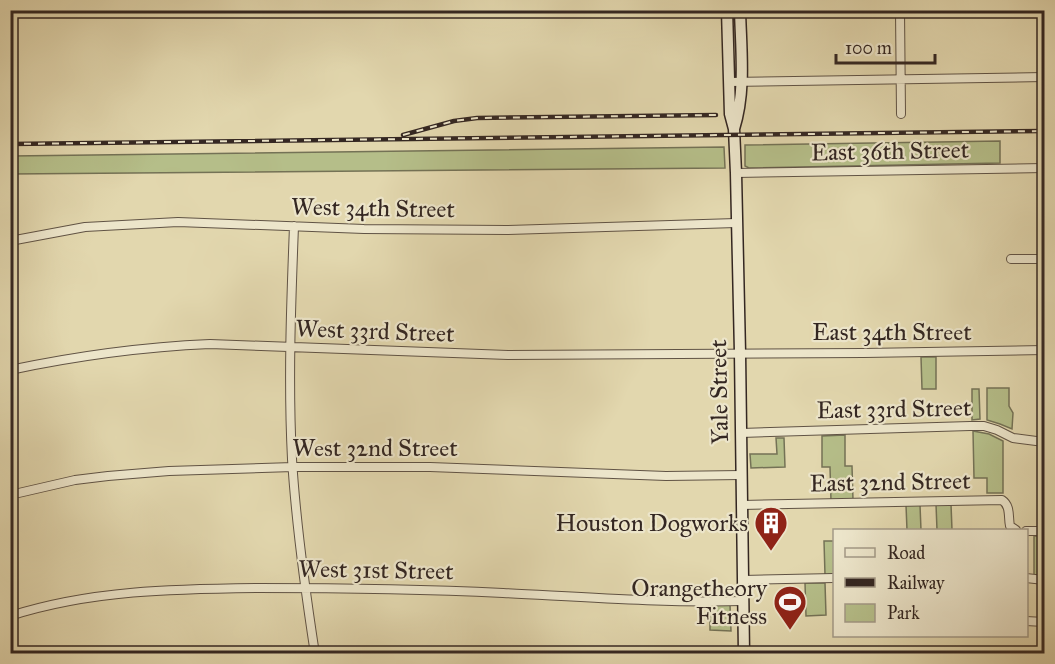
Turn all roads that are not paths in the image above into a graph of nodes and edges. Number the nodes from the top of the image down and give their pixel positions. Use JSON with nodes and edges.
{"nodes":[{"id":1,"x":727,"y":10,"type":"edge"},
{"id":2,"x":740,"y":10,"type":"edge"},
{"id":3,"x":900,"y":10,"type":"edge"},
{"id":4,"x":728,"y":44,"type":"junction"},
{"id":5,"x":741,"y":45,"type":"junction"},
{"id":6,"x":1044,"y":77,"type":"edge"},
{"id":7,"x":900,"y":80,"type":"junction"},
{"id":8,"x":729,"y":82,"type":"junction"},
{"id":9,"x":742,"y":82,"type":"junction"},
{"id":10,"x":901,"y":114,"type":"dead end"},
{"id":11,"x":734,"y":129,"type":"junction"},
{"id":12,"x":1044,"y":168,"type":"edge"},
{"id":13,"x":736,"y":173,"type":"junction"},
{"id":14,"x":736,"y":224,"type":"junction"},
{"id":15,"x":294,"y":226,"type":"junction"},
{"id":16,"x":10,"y":241,"type":"edge"},
{"id":17,"x":1011,"y":259,"type":"dead end"},
{"id":18,"x":1044,"y":259,"type":"edge"},
{"id":19,"x":290,"y":346,"type":"junction"},
{"id":20,"x":1044,"y":350,"type":"edge"},
{"id":21,"x":740,"y":353,"type":"junction"},
{"id":22,"x":10,"y":370,"type":"edge"},
{"id":23,"x":741,"y":433,"type":"junction"},
{"id":24,"x":1044,"y":442,"type":"edge"},
{"id":25,"x":293,"y":467,"type":"junction"},
{"id":26,"x":741,"y":475,"type":"junction"},
{"id":27,"x":10,"y":495,"type":"edge"},
{"id":28,"x":742,"y":505,"type":"junction"},
{"id":29,"x":1014,"y":529,"type":"edge"},
{"id":30,"x":1028,"y":531,"type":"edge"},
{"id":31,"x":1044,"y":531,"type":"edge"},
{"id":32,"x":833,"y":578,"type":"edge"},
{"id":33,"x":1028,"y":578,"type":"edge"},
{"id":34,"x":743,"y":580,"type":"junction"},
{"id":35,"x":1044,"y":580,"type":"edge"},
{"id":36,"x":305,"y":588,"type":"junction"},
{"id":37,"x":743,"y":601,"type":"junction"},
{"id":38,"x":10,"y":616,"type":"edge"},
{"id":39,"x":1028,"y":621,"type":"edge"},
{"id":40,"x":1044,"y":621,"type":"edge"},
{"id":41,"x":315,"y":654,"type":"edge"},
{"id":42,"x":744,"y":654,"type":"edge"}],
"edges":[{"from":1,"to":4,"type":"main road","name":"Yale Street"},
{"from":2,"to":5,"type":"main road","name":"Yale Street"},
{"from":3,"to":7,"type":"street"},
{"from":4,"to":5,"type":"main road"},
{"from":4,"to":8,"type":"main road","name":"Yale Street"},
{"from":5,"to":9,"type":"main road","name":"Yale Street"},
{"from":6,"to":7,"type":"street"},
{"from":7,"to":9,"type":"street"},
{"from":7,"to":10,"type":"street"},
{"from":8,"to":9,"type":"street"},
{"from":8,"to":11,"type":"main road","name":"Yale Street"},
{"from":9,"to":11,"type":"main road","name":"Yale Street"},
{"from":11,"to":13,"type":"main road","name":"Yale Street"},
{"from":12,"to":13,"type":"street","name":"East 36th Street"},
{"from":13,"to":14,"type":"main road","name":"Yale Street"},
{"from":14,"to":15,"type":"street","name":"West 34th Street"},
{"from":14,"to":21,"type":"main road","name":"Yale Street"},
{"from":15,"to":16,"type":"street","name":"West 34th Street"},
{"from":15,"to":19,"type":"street"},
{"from":17,"to":18,"type":"street"},
{"from":19,"to":21,"type":"street","name":"West 33rd Street"},
{"from":19,"to":22,"type":"street","name":"West 33rd Street"},
{"from":19,"to":25,"type":"street"},
{"from":20,"to":21,"type":"street","name":"East 34th Street"},
{"from":21,"to":23,"type":"main road","name":"Yale Street"},
{"from":23,"to":24,"type":"street","name":"East 33rd Street"},
{"from":23,"to":26,"type":"main road","name":"Yale Street"},
{"from":25,"to":26,"type":"street","name":"West 32nd Street"},
{"from":25,"to":27,"type":"street","name":"West 32nd Street"},
{"from":25,"to":36,"type":"street"},
{"from":26,"to":28,"type":"main road","name":"Yale Street"},
{"from":28,"to":29,"type":"street","name":"East 32nd Street"},
{"from":28,"to":34,"type":"main road","name":"Yale Street"},
{"from":30,"to":31,"type":"street"},
{"from":32,"to":34,"type":"street"},
{"from":33,"to":35,"type":"street"},
{"from":34,"to":37,"type":"main road","name":"Yale Street"},
{"from":36,"to":37,"type":"street","name":"West 31st Street"},
{"from":36,"to":38,"type":"street","name":"West 31st Street"},
{"from":36,"to":41,"type":"street"},
{"from":37,"to":42,"type":"main road","name":"Yale Street"},
{"from":39,"to":40,"type":"street"}]}
